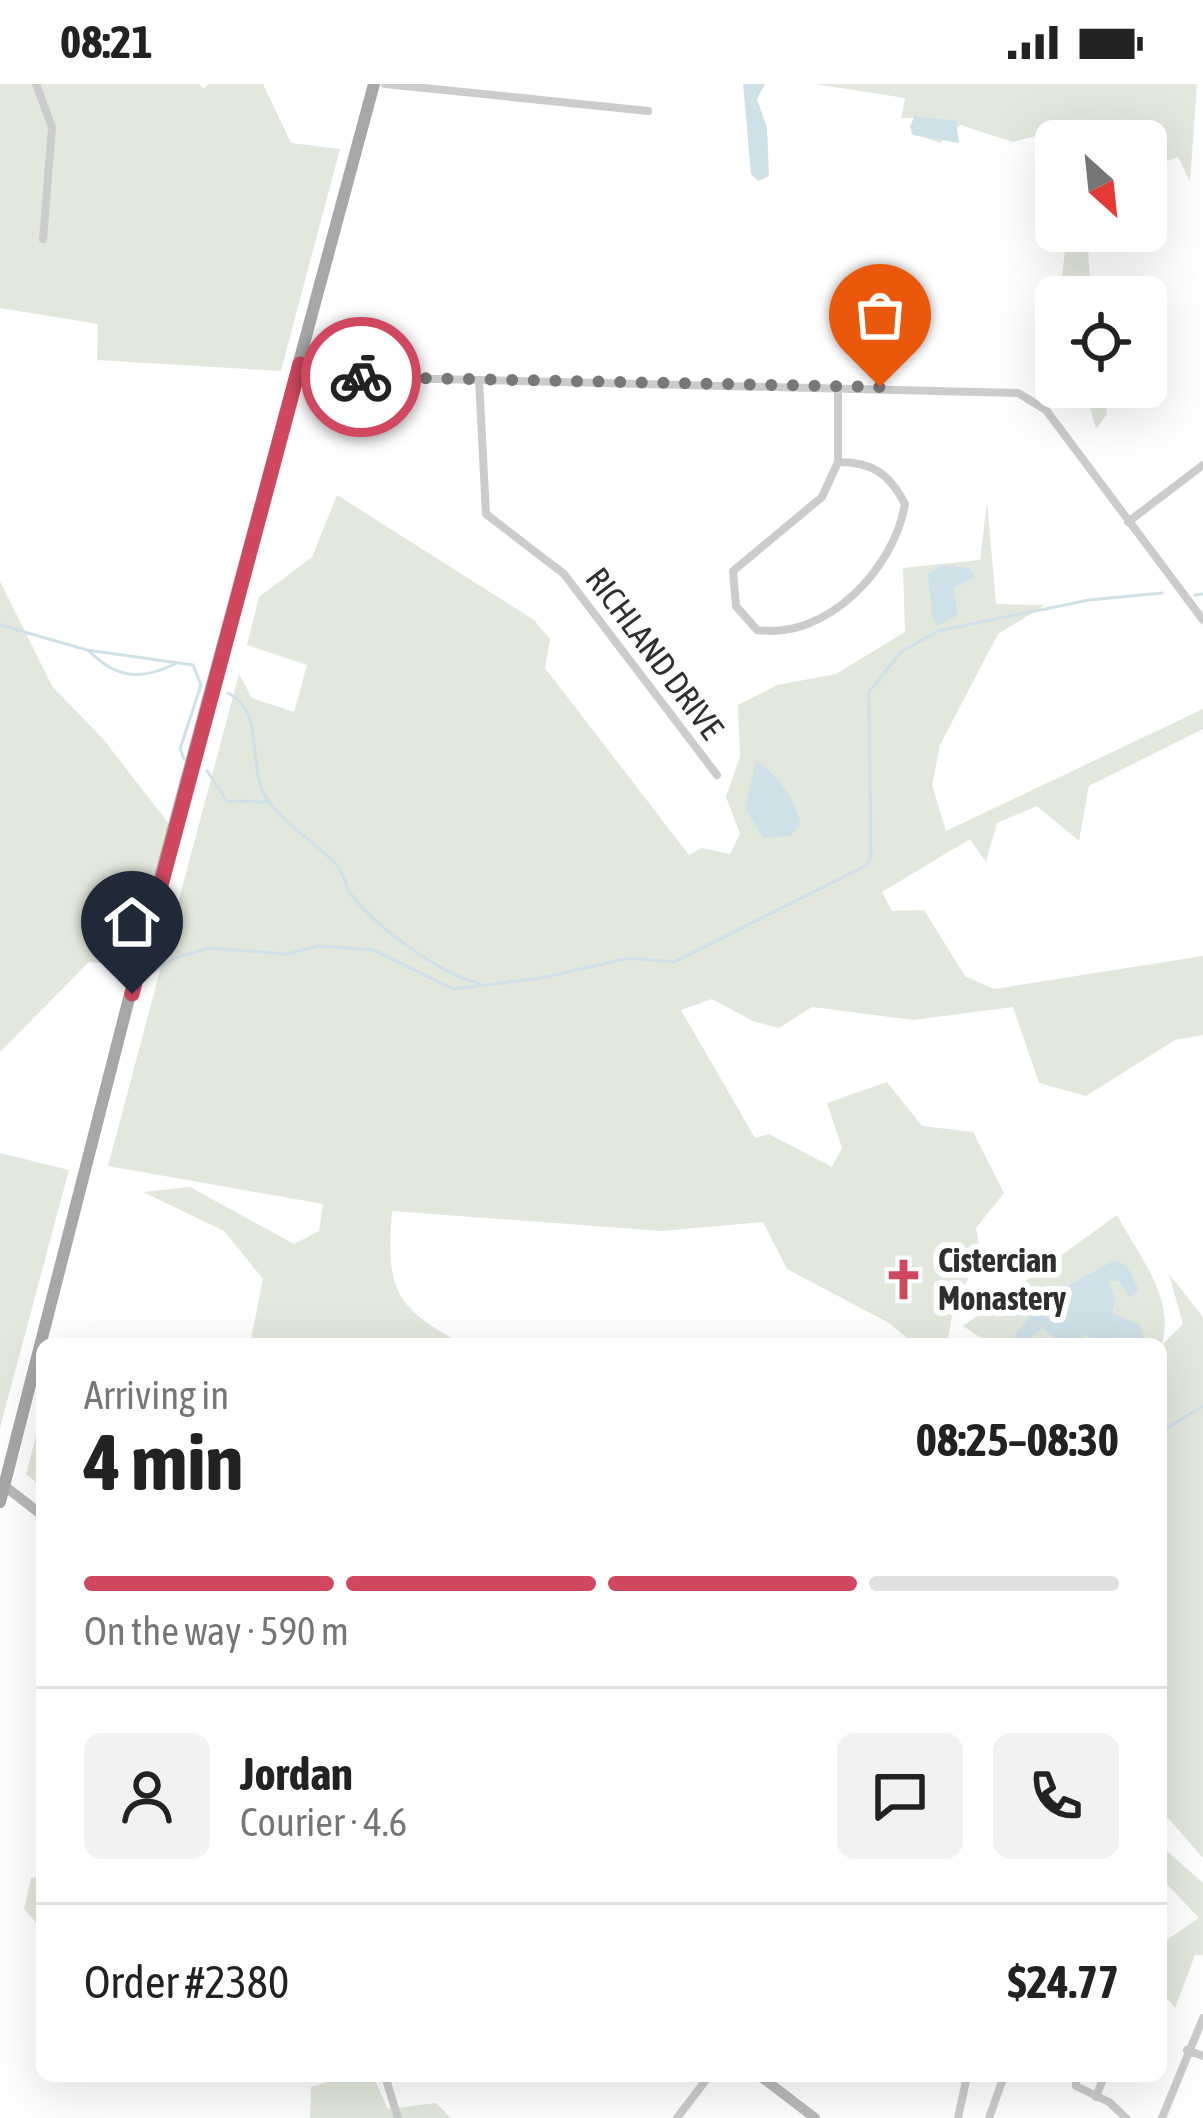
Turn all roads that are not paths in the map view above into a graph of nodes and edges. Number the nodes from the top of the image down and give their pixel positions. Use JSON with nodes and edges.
{"nodes":[{"id":1,"x":36,"y":84,"type":"edge"},
{"id":2,"x":374,"y":84,"type":"edge"},
{"id":3,"x":385,"y":84,"type":"edge"},
{"id":4,"x":648,"y":111,"type":"dead end"},
{"id":5,"x":43,"y":239,"type":"dead end"},
{"id":6,"x":300,"y":364,"type":"junction"},
{"id":7,"x":479,"y":380,"type":"junction"},
{"id":8,"x":838,"y":386,"type":"junction"},
{"id":9,"x":838,"y":462,"type":"junction"},
{"id":10,"x":1203,"y":465,"type":"edge"},
{"id":11,"x":1128,"y":522,"type":"junction"},
{"id":12,"x":1203,"y":620,"type":"edge"},
{"id":13,"x":717,"y":775,"type":"dead end"},
{"id":14,"x":40,"y":1338,"type":"edge"},
{"id":15,"x":36,"y":1353,"type":"edge"},
{"id":16,"x":2,"y":1484,"type":"edge"},
{"id":17,"x":0,"y":1502,"type":"edge"},
{"id":18,"x":36,"y":1510,"type":"edge"},
{"id":19,"x":1203,"y":2018,"type":"edge"},
{"id":20,"x":1187,"y":2050,"type":"junction"},
{"id":21,"x":1203,"y":2056,"type":"edge"},
{"id":22,"x":387,"y":2082,"type":"edge"},
{"id":23,"x":705,"y":2082,"type":"edge"},
{"id":24,"x":769,"y":2082,"type":"edge"},
{"id":25,"x":966,"y":2082,"type":"edge"},
{"id":26,"x":1002,"y":2082,"type":"edge"},
{"id":27,"x":1076,"y":2082,"type":"edge"},
{"id":28,"x":1102,"y":2082,"type":"edge"},
{"id":29,"x":1096,"y":2097,"type":"junction"},
{"id":30,"x":398,"y":2118,"type":"edge"},
{"id":31,"x":677,"y":2118,"type":"edge"},
{"id":32,"x":815,"y":2118,"type":"edge"},
{"id":33,"x":958,"y":2118,"type":"edge"},
{"id":34,"x":989,"y":2118,"type":"edge"},
{"id":35,"x":1126,"y":2118,"type":"edge"},
{"id":36,"x":1162,"y":2118,"type":"edge"}],
"edges":[{"from":1,"to":5,"type":"street"},
{"from":2,"to":6,"type":"main road"},
{"from":3,"to":4,"type":"street"},
{"from":6,"to":7,"type":"street"},
{"from":6,"to":14,"type":"main road"},
{"from":7,"to":8,"type":"street"},
{"from":7,"to":13,"type":"street","name":"RICHLAND DRIVE"},
{"from":8,"to":9,"type":"street"},
{"from":8,"to":11,"type":"street"},
{"from":9,"to":9,"type":"street"},
{"from":10,"to":11,"type":"street"},
{"from":11,"to":12,"type":"street"},
{"from":15,"to":16,"type":"main road"},
{"from":16,"to":17,"type":"main road"},
{"from":16,"to":18,"type":"street"},
{"from":19,"to":20,"type":"street"},
{"from":20,"to":21,"type":"street"},
{"from":20,"to":36,"type":"street"},
{"from":22,"to":30,"type":"street"},
{"from":23,"to":31,"type":"street"},
{"from":24,"to":32,"type":"street"},
{"from":25,"to":33,"type":"street"},
{"from":26,"to":34,"type":"street"},
{"from":27,"to":29,"type":"street"},
{"from":28,"to":29,"type":"street"},
{"from":29,"to":35,"type":"street"}]}
